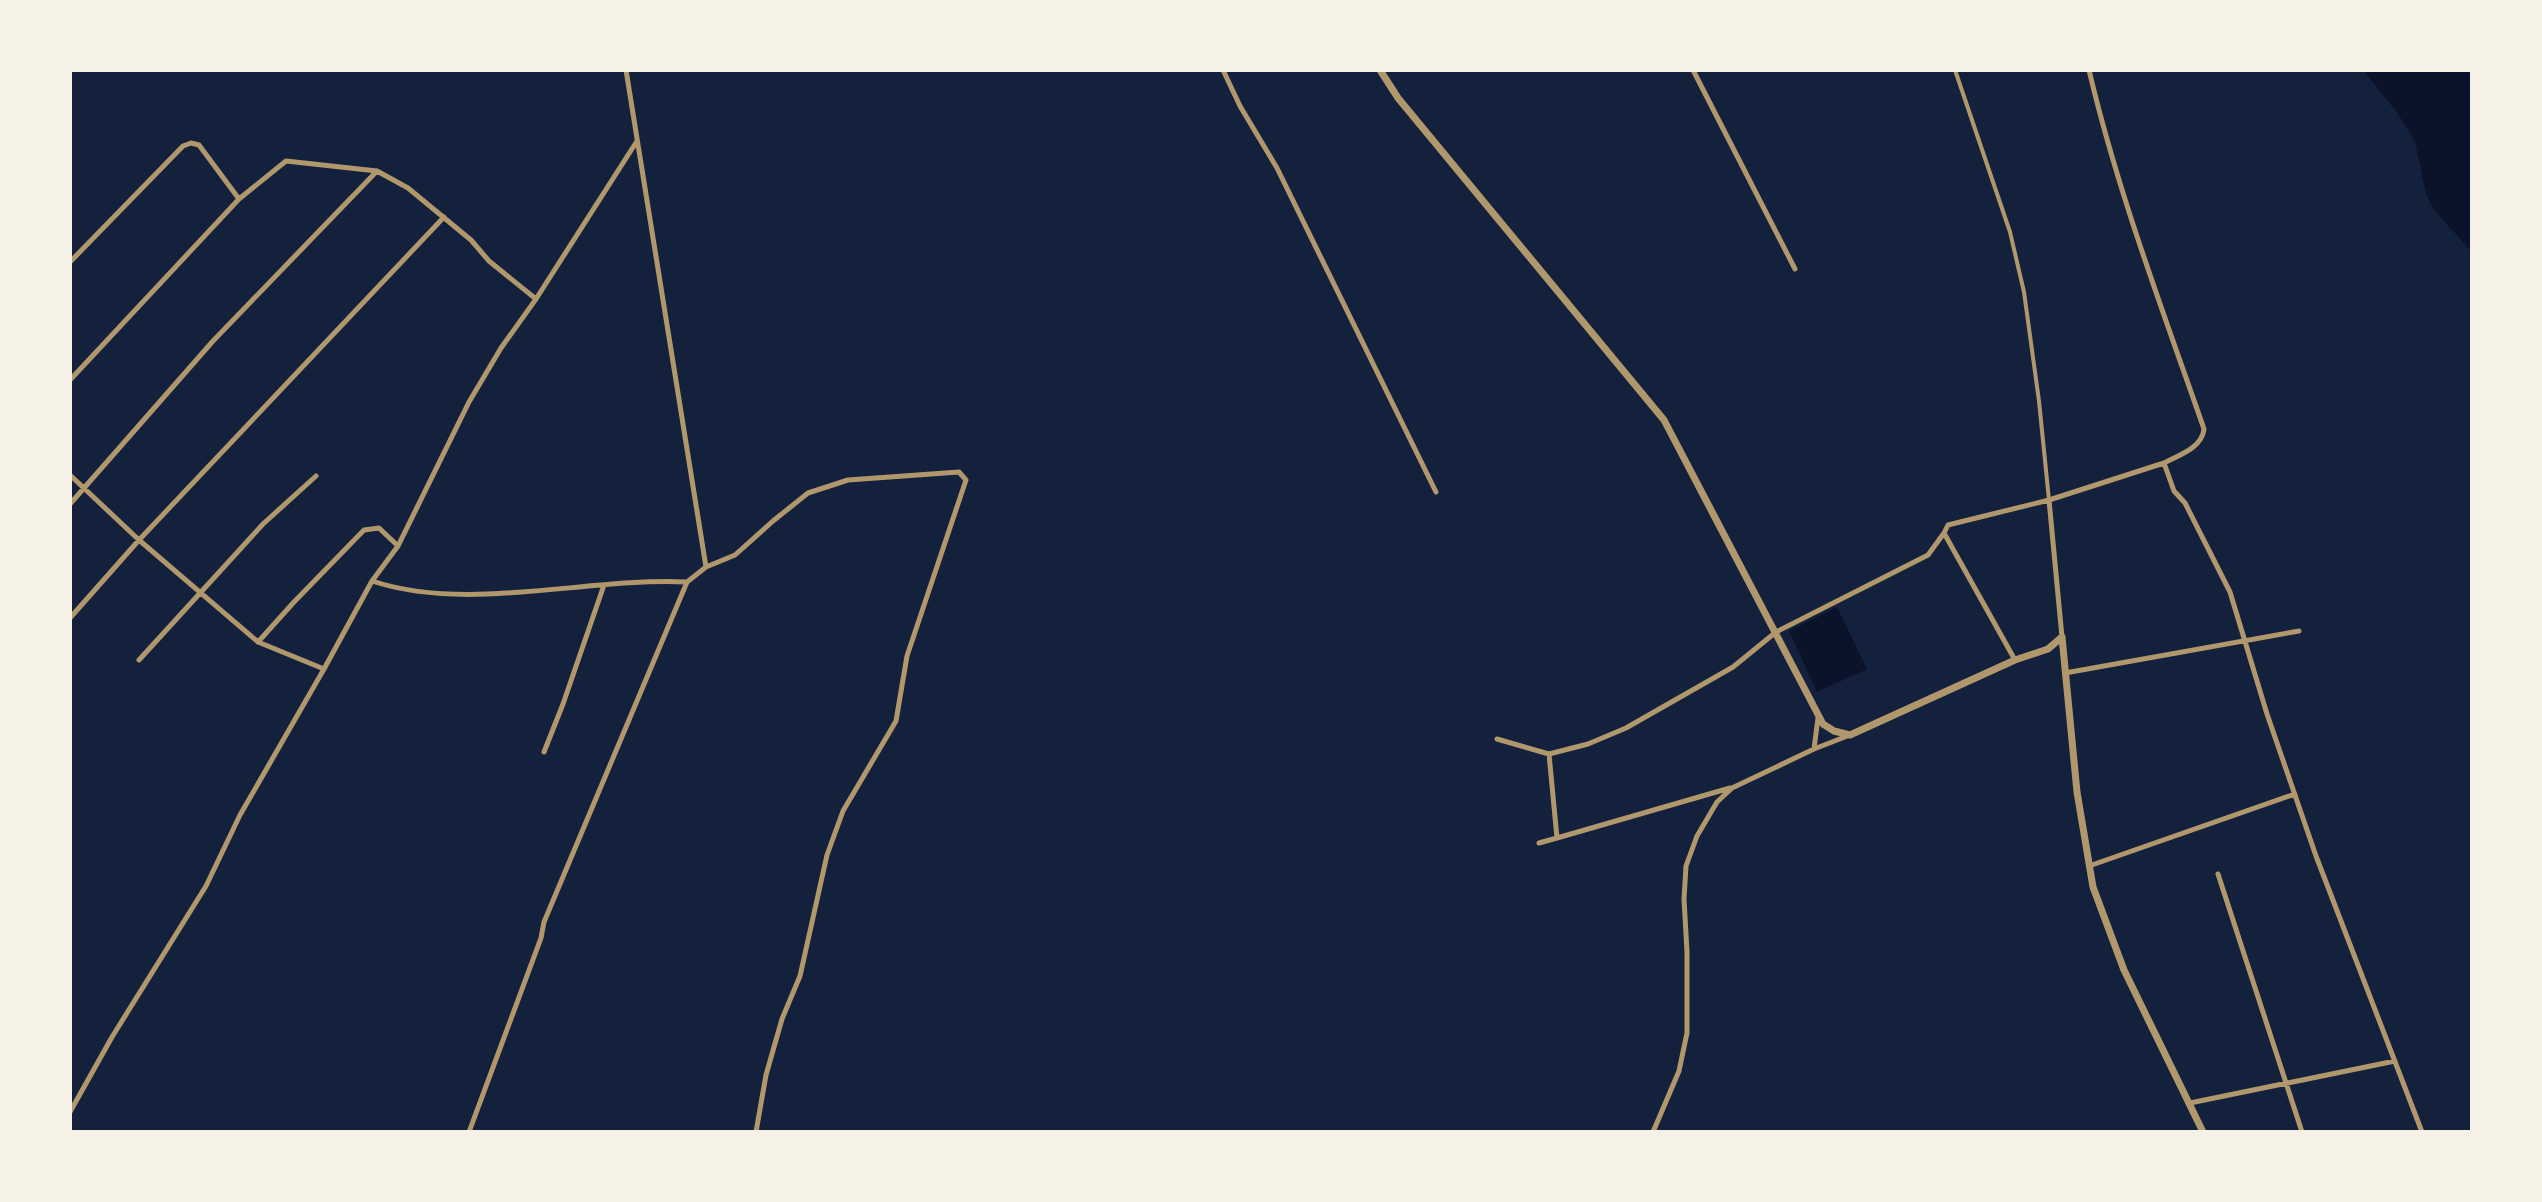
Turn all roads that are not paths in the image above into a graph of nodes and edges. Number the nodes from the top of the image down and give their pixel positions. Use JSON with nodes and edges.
{"nodes":[{"id":1,"x":627,"y":70,"type":"edge"},
{"id":2,"x":1223,"y":70,"type":"edge"},
{"id":3,"x":1380,"y":70,"type":"edge"},
{"id":4,"x":1693,"y":70,"type":"edge"},
{"id":5,"x":1955,"y":70,"type":"edge"},
{"id":6,"x":2089,"y":70,"type":"edge"},
{"id":7,"x":637,"y":141,"type":"junction"},
{"id":8,"x":377,"y":171,"type":"junction"},
{"id":9,"x":239,"y":199,"type":"junction"},
{"id":10,"x":444,"y":217,"type":"junction"},
{"id":11,"x":70,"y":262,"type":"edge"},
{"id":12,"x":1795,"y":269,"type":"dead end"},
{"id":13,"x":537,"y":299,"type":"junction"},
{"id":14,"x":70,"y":380,"type":"edge"},
{"id":15,"x":2164,"y":463,"type":"junction"},
{"id":16,"x":70,"y":476,"type":"edge"},
{"id":17,"x":316,"y":476,"type":"dead end"},
{"id":18,"x":85,"y":489,"type":"junction"},
{"id":19,"x":1436,"y":492,"type":"dead end"},
{"id":20,"x":2049,"y":500,"type":"junction"},
{"id":21,"x":70,"y":504,"type":"edge"},
{"id":22,"x":1944,"y":533,"type":"junction"},
{"id":23,"x":139,"y":540,"type":"junction"},
{"id":24,"x":398,"y":546,"type":"junction"},
{"id":25,"x":706,"y":567,"type":"junction"},
{"id":26,"x":372,"y":581,"type":"junction"},
{"id":27,"x":687,"y":582,"type":"junction"},
{"id":28,"x":604,"y":585,"type":"junction"},
{"id":29,"x":200,"y":592,"type":"junction"},
{"id":30,"x":70,"y":618,"type":"edge"},
{"id":31,"x":2299,"y":631,"type":"dead end"},
{"id":32,"x":1776,"y":632,"type":"junction"},
{"id":33,"x":2062,"y":637,"type":"junction"},
{"id":34,"x":258,"y":642,"type":"junction"},
{"id":35,"x":2244,"y":642,"type":"junction"},
{"id":36,"x":139,"y":660,"type":"dead end"},
{"id":37,"x":2015,"y":660,"type":"junction"},
{"id":38,"x":324,"y":669,"type":"junction"},
{"id":39,"x":2065,"y":673,"type":"junction"},
{"id":40,"x":1818,"y":718,"type":"junction"},
{"id":41,"x":1850,"y":735,"type":"junction"},
{"id":42,"x":1497,"y":739,"type":"dead end"},
{"id":43,"x":1814,"y":749,"type":"junction"},
{"id":44,"x":544,"y":752,"type":"dead end"},
{"id":45,"x":1549,"y":754,"type":"junction"},
{"id":46,"x":1732,"y":788,"type":"junction"},
{"id":47,"x":2295,"y":794,"type":"junction"},
{"id":48,"x":1557,"y":838,"type":"junction"},
{"id":49,"x":1539,"y":843,"type":"dead end"},
{"id":50,"x":2090,"y":866,"type":"junction"},
{"id":51,"x":2218,"y":874,"type":"dead end"},
{"id":52,"x":2395,"y":1061,"type":"junction"},
{"id":53,"x":2288,"y":1084,"type":"junction"},
{"id":54,"x":2190,"y":1103,"type":"junction"},
{"id":55,"x":70,"y":1112,"type":"edge"},
{"id":56,"x":470,"y":1131,"type":"edge"},
{"id":57,"x":756,"y":1131,"type":"edge"},
{"id":58,"x":1653,"y":1131,"type":"edge"},
{"id":59,"x":2203,"y":1131,"type":"edge"},
{"id":60,"x":2302,"y":1131,"type":"edge"},
{"id":61,"x":2422,"y":1131,"type":"edge"}],
"edges":[{"from":1,"to":7,"type":"street"},
{"from":2,"to":19,"type":"street"},
{"from":3,"to":32,"type":"street"},
{"from":4,"to":12,"type":"street"},
{"from":5,"to":20,"type":"street"},
{"from":6,"to":15,"type":"street"},
{"from":7,"to":13,"type":"street"},
{"from":7,"to":25,"type":"street"},
{"from":8,"to":9,"type":"street"},
{"from":8,"to":10,"type":"street"},
{"from":8,"to":18,"type":"street"},
{"from":9,"to":11,"type":"street"},
{"from":9,"to":14,"type":"street"},
{"from":10,"to":13,"type":"street"},
{"from":10,"to":23,"type":"street"},
{"from":13,"to":24,"type":"street"},
{"from":15,"to":20,"type":"street"},
{"from":15,"to":35,"type":"street"},
{"from":16,"to":18,"type":"street"},
{"from":17,"to":29,"type":"street"},
{"from":18,"to":21,"type":"street"},
{"from":18,"to":23,"type":"street"},
{"from":20,"to":22,"type":"street"},
{"from":20,"to":33,"type":"street"},
{"from":22,"to":32,"type":"street"},
{"from":22,"to":37,"type":"street"},
{"from":23,"to":29,"type":"street"},
{"from":23,"to":30,"type":"street"},
{"from":24,"to":26,"type":"street"},
{"from":24,"to":34,"type":"street"},
{"from":25,"to":27,"type":"street"},
{"from":25,"to":57,"type":"street"},
{"from":26,"to":28,"type":"street"},
{"from":26,"to":38,"type":"street"},
{"from":27,"to":28,"type":"street"},
{"from":27,"to":56,"type":"street"},
{"from":28,"to":44,"type":"street"},
{"from":29,"to":34,"type":"street"},
{"from":29,"to":36,"type":"street"},
{"from":31,"to":35,"type":"street"},
{"from":32,"to":40,"type":"street"},
{"from":32,"to":45,"type":"street"},
{"from":33,"to":37,"type":"street"},
{"from":33,"to":39,"type":"street"},
{"from":34,"to":38,"type":"street"},
{"from":35,"to":39,"type":"street"},
{"from":35,"to":47,"type":"street"},
{"from":37,"to":41,"type":"street"},
{"from":38,"to":55,"type":"street"},
{"from":39,"to":50,"type":"street"},
{"from":40,"to":41,"type":"street"},
{"from":40,"to":43,"type":"street"},
{"from":41,"to":43,"type":"street"},
{"from":42,"to":45,"type":"street"},
{"from":43,"to":46,"type":"street"},
{"from":45,"to":48,"type":"street"},
{"from":46,"to":48,"type":"street"},
{"from":46,"to":58,"type":"street"},
{"from":47,"to":50,"type":"street"},
{"from":47,"to":52,"type":"street"},
{"from":48,"to":49,"type":"street"},
{"from":50,"to":54,"type":"street"},
{"from":51,"to":53,"type":"street"},
{"from":52,"to":53,"type":"street"},
{"from":52,"to":61,"type":"street"},
{"from":53,"to":54,"type":"street"},
{"from":53,"to":60,"type":"street"},
{"from":54,"to":59,"type":"street"}]}
